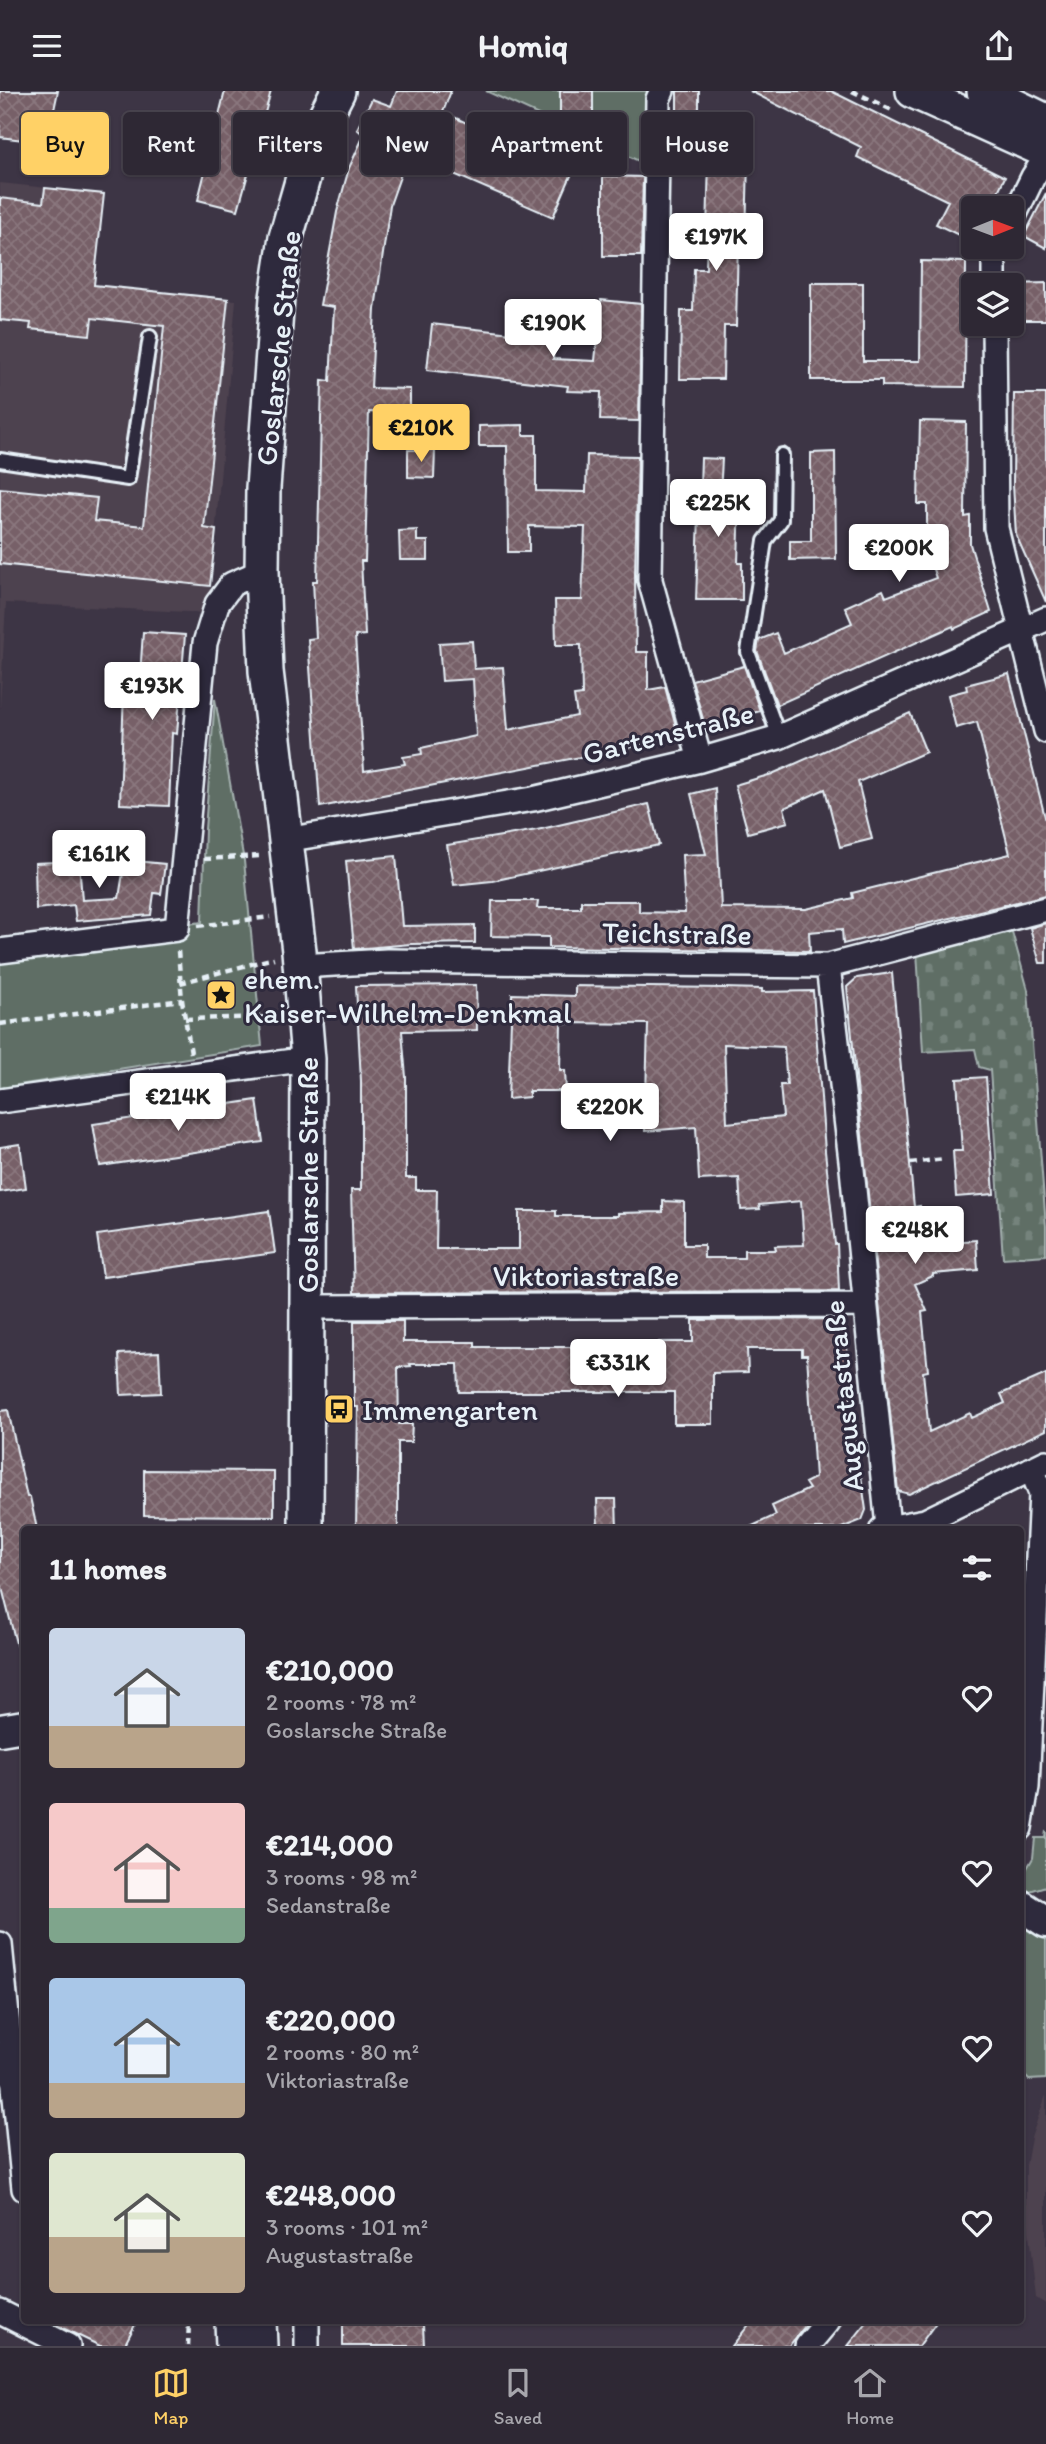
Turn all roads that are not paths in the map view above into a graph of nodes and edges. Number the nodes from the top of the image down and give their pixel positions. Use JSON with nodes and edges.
{"nodes":[{"id":1,"x":338,"y":91,"type":"edge"},
{"id":2,"x":662,"y":91,"type":"edge"},
{"id":3,"x":913,"y":91,"type":"edge"},
{"id":4,"x":984,"y":91,"type":"edge"},
{"id":5,"x":1046,"y":121,"type":"edge"},
{"id":6,"x":1046,"y":151,"type":"edge"},
{"id":7,"x":1046,"y":157,"type":"edge"},
{"id":8,"x":1023,"y":196,"type":"edge"},
{"id":9,"x":994,"y":336,"type":"edge"},
{"id":10,"x":150,"y":337,"type":"dead end"},
{"id":11,"x":782,"y":455,"type":"dead end"},
{"id":12,"x":0,"y":460,"type":"edge"},
{"id":13,"x":262,"y":571,"type":"junction"},
{"id":14,"x":1046,"y":619,"type":"edge"},
{"id":15,"x":1022,"y":630,"type":"junction"},
{"id":16,"x":1046,"y":731,"type":"edge"},
{"id":17,"x":779,"y":737,"type":"junction"},
{"id":18,"x":700,"y":760,"type":"junction"},
{"id":19,"x":286,"y":847,"type":"junction"},
{"id":20,"x":1046,"y":909,"type":"edge"},
{"id":21,"x":0,"y":951,"type":"edge"},
{"id":22,"x":299,"y":958,"type":"junction"},
{"id":23,"x":828,"y":966,"type":"junction"},
{"id":24,"x":307,"y":1059,"type":"junction"},
{"id":25,"x":0,"y":1101,"type":"edge"},
{"id":26,"x":865,"y":1305,"type":"junction"},
{"id":27,"x":308,"y":1307,"type":"junction"},
{"id":28,"x":1039,"y":1466,"type":"edge"},
{"id":29,"x":306,"y":1526,"type":"edge"},
{"id":30,"x":885,"y":1526,"type":"edge"},
{"id":31,"x":896,"y":1526,"type":"edge"},
{"id":32,"x":21,"y":1726,"type":"edge"},
{"id":33,"x":0,"y":1730,"type":"edge"},
{"id":34,"x":1024,"y":1805,"type":"edge"},
{"id":35,"x":1024,"y":1898,"type":"edge"},
{"id":36,"x":1046,"y":1898,"type":"edge"},
{"id":37,"x":1024,"y":1907,"type":"edge"},
{"id":38,"x":1046,"y":1921,"type":"edge"},
{"id":39,"x":0,"y":1944,"type":"edge"},
{"id":40,"x":21,"y":2158,"type":"edge"},
{"id":41,"x":0,"y":2312,"type":"edge"},
{"id":42,"x":21,"y":2320,"type":"edge"},
{"id":43,"x":232,"y":2324,"type":"edge"},
{"id":44,"x":259,"y":2324,"type":"edge"},
{"id":45,"x":307,"y":2324,"type":"edge"},
{"id":46,"x":825,"y":2324,"type":"edge"},
{"id":47,"x":38,"y":2327,"type":"edge"},
{"id":48,"x":68,"y":2346,"type":"edge"},
{"id":49,"x":233,"y":2346,"type":"edge"},
{"id":50,"x":260,"y":2346,"type":"edge"},
{"id":51,"x":307,"y":2346,"type":"edge"},
{"id":52,"x":807,"y":2346,"type":"edge"}],
"edges":[{"from":1,"to":13,"type":"main road","name":"Goslarsche Straße"},
{"from":2,"to":18,"type":"street"},
{"from":3,"to":6,"type":"main road"},
{"from":4,"to":5,"type":"main road"},
{"from":7,"to":8,"type":"street"},
{"from":9,"to":15,"type":"street"},
{"from":10,"to":12,"type":"lane"},
{"from":11,"to":17,"type":"lane"},
{"from":13,"to":19,"type":"main road","name":"Goslarsche Straße"},
{"from":13,"to":21,"type":"street"},
{"from":14,"to":15,"type":"street","name":"Gartenstraße"},
{"from":15,"to":16,"type":"street"},
{"from":15,"to":17,"type":"street","name":"Gartenstraße"},
{"from":17,"to":18,"type":"street","name":"Gartenstraße"},
{"from":18,"to":19,"type":"street","name":"Gartenstraße"},
{"from":19,"to":22,"type":"main road","name":"Goslarsche Straße"},
{"from":20,"to":23,"type":"street","name":"Teichstraße"},
{"from":22,"to":23,"type":"street","name":"Teichstraße"},
{"from":22,"to":24,"type":"main road","name":"Goslarsche Straße"},
{"from":23,"to":26,"type":"street","name":"Augustastraße"},
{"from":24,"to":25,"type":"street"},
{"from":24,"to":27,"type":"main road","name":"Goslarsche Straße"},
{"from":26,"to":27,"type":"street","name":"Viktoriastraße"},
{"from":26,"to":30,"type":"street","name":"Augustastraße"},
{"from":27,"to":29,"type":"main road","name":"Goslarsche Straße"},
{"from":28,"to":31,"type":"street"},
{"from":28,"to":34,"type":"street"},
{"from":32,"to":33,"type":"street"},
{"from":35,"to":36,"type":"street"},
{"from":37,"to":38,"type":"street"},
{"from":39,"to":40,"type":"street"},
{"from":41,"to":42,"type":"street"},
{"from":43,"to":49,"type":"main road"},
{"from":44,"to":50,"type":"main road"},
{"from":45,"to":51,"type":"street"},
{"from":46,"to":52,"type":"street"},
{"from":47,"to":48,"type":"street"}]}
